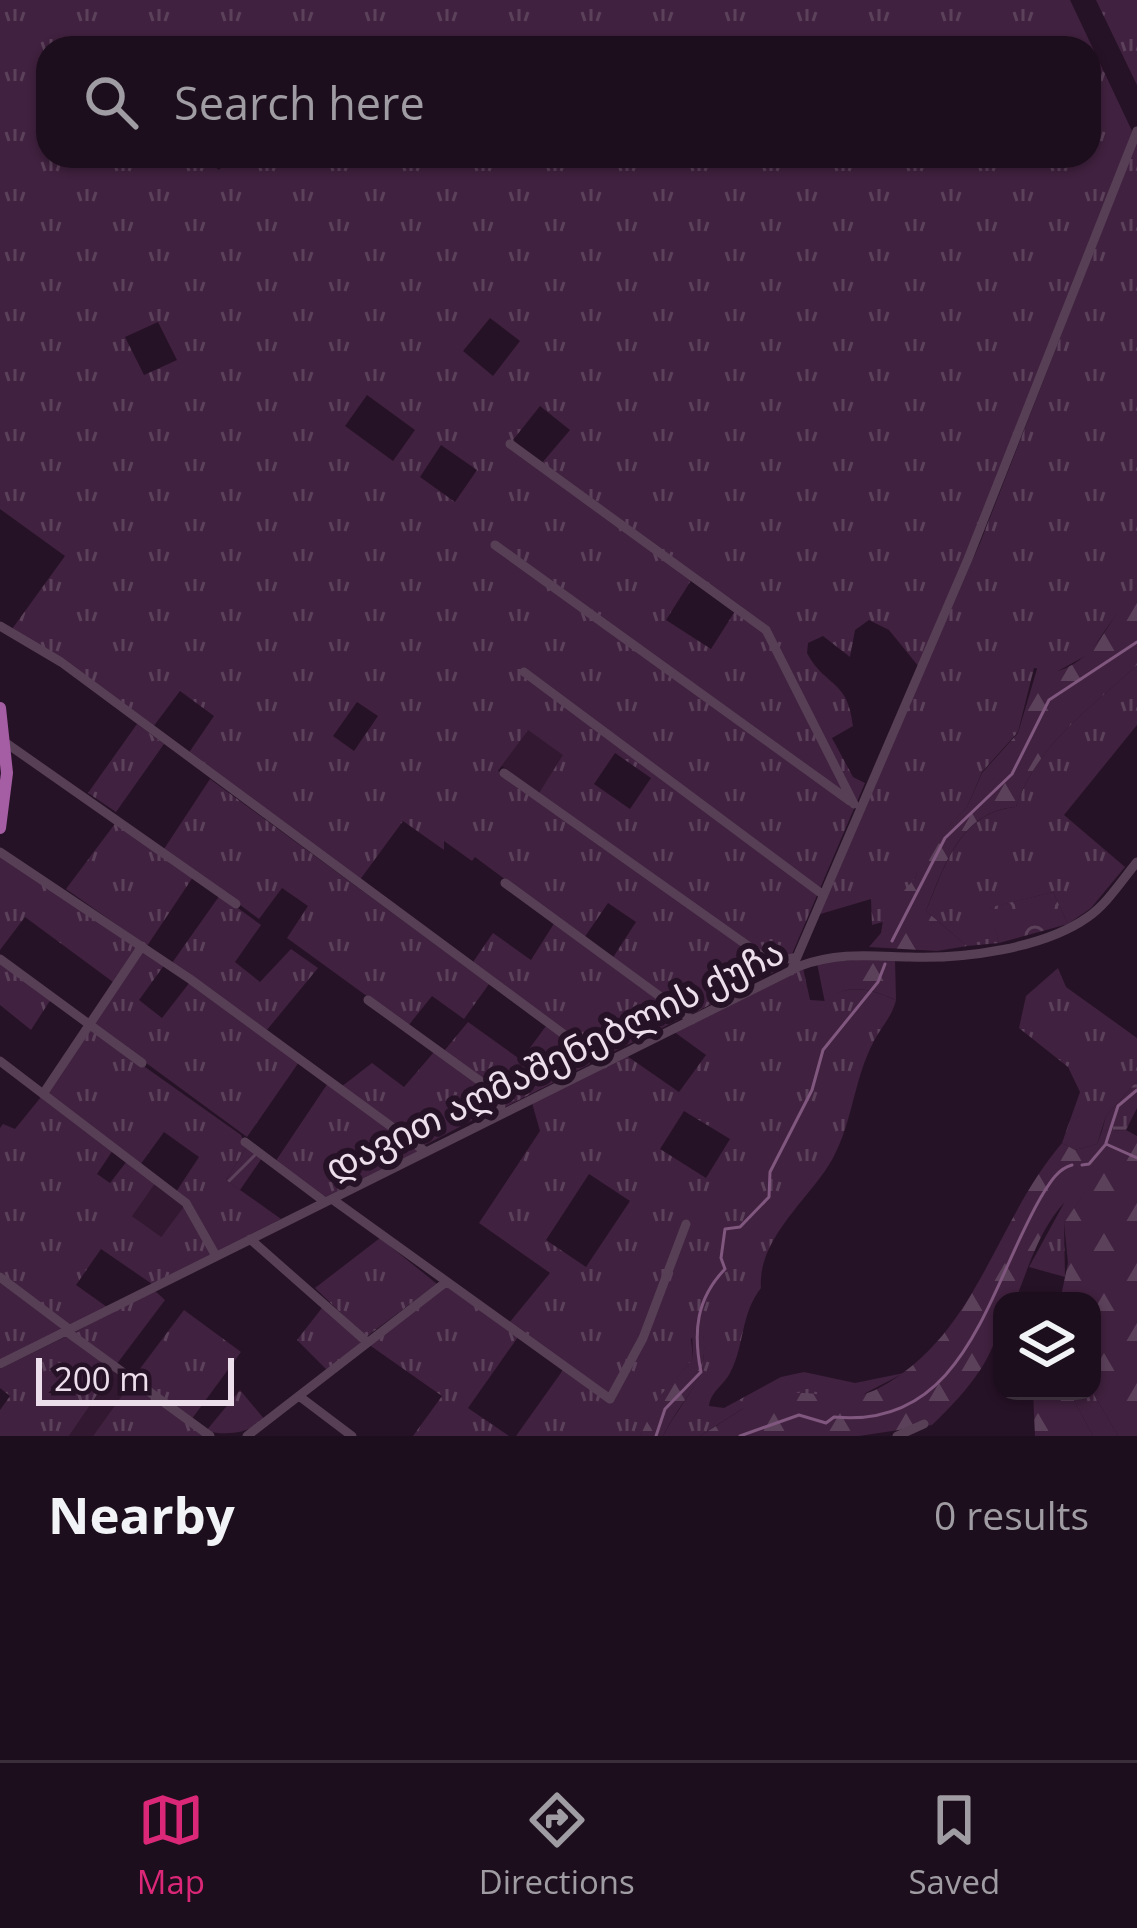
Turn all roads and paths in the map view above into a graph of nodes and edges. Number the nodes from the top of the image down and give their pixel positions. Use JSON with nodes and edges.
{"nodes":[{"id":1,"x":1137,"y":130,"type":"edge"},
{"id":2,"x":511,"y":444,"type":"dead end"},
{"id":3,"x":495,"y":545,"type":"dead end"},
{"id":4,"x":0,"y":626,"type":"edge"},
{"id":5,"x":524,"y":672,"type":"dead end"},
{"id":6,"x":0,"y":708,"type":"edge"},
{"id":7,"x":7,"y":743,"type":"junction"},
{"id":8,"x":504,"y":773,"type":"dead end"},
{"id":9,"x":856,"y":806,"type":"junction"},
{"id":10,"x":0,"y":828,"type":"edge"},
{"id":11,"x":0,"y":852,"type":"edge"},
{"id":12,"x":1137,"y":862,"type":"edge"},
{"id":13,"x":505,"y":883,"type":"dead end"},
{"id":14,"x":822,"y":893,"type":"junction"},
{"id":15,"x":236,"y":904,"type":"dead end"},
{"id":16,"x":142,"y":946,"type":"junction"},
{"id":17,"x":797,"y":956,"type":"junction"},
{"id":18,"x":0,"y":959,"type":"edge"},
{"id":19,"x":791,"y":971,"type":"junction"},
{"id":20,"x":368,"y":1000,"type":"dead end"},
{"id":21,"x":692,"y":1020,"type":"junction"},
{"id":22,"x":89,"y":1025,"type":"junction"},
{"id":23,"x":0,"y":1061,"type":"edge"},
{"id":24,"x":142,"y":1063,"type":"dead end"},
{"id":25,"x":604,"y":1064,"type":"junction"},
{"id":26,"x":43,"y":1094,"type":"junction"},
{"id":27,"x":500,"y":1115,"type":"junction"},
{"id":28,"x":244,"y":1142,"type":"dead end"},
{"id":29,"x":425,"y":1152,"type":"junction"},
{"id":30,"x":329,"y":1201,"type":"junction"},
{"id":31,"x":686,"y":1224,"type":"dead end"},
{"id":32,"x":250,"y":1239,"type":"junction"},
{"id":33,"x":216,"y":1256,"type":"junction"},
{"id":34,"x":0,"y":1277,"type":"edge"},
{"id":35,"x":446,"y":1282,"type":"junction"},
{"id":36,"x":67,"y":1330,"type":"junction"},
{"id":37,"x":367,"y":1342,"type":"junction"},
{"id":38,"x":0,"y":1364,"type":"edge"},
{"id":39,"x":299,"y":1396,"type":"junction"},
{"id":40,"x":924,"y":1424,"type":"dead end"},
{"id":41,"x":210,"y":1436,"type":"edge"},
{"id":42,"x":247,"y":1436,"type":"edge"},
{"id":43,"x":352,"y":1436,"type":"edge"},
{"id":44,"x":897,"y":1436,"type":"edge"}],
"edges":[{"from":1,"to":9,"type":"street"},
{"from":2,"to":9,"type":"street"},
{"from":3,"to":9,"type":"street"},
{"from":4,"to":25,"type":"street"},
{"from":5,"to":14,"type":"street"},
{"from":6,"to":7,"type":"main road"},
{"from":7,"to":10,"type":"main road"},
{"from":7,"to":15,"type":"street"},
{"from":8,"to":17,"type":"street"},
{"from":9,"to":14,"type":"street"},
{"from":11,"to":16,"type":"street"},
{"from":12,"to":19,"type":"street","name":"დავით აღმაშენებლის ქუჩა"},
{"from":13,"to":21,"type":"street"},
{"from":14,"to":17,"type":"street"},
{"from":16,"to":22,"type":"street"},
{"from":16,"to":29,"type":"street"},
{"from":17,"to":19,"type":"street"},
{"from":18,"to":22,"type":"street"},
{"from":19,"to":21,"type":"street","name":"დავით აღმაშენებლის ქუჩა"},
{"from":20,"to":27,"type":"street"},
{"from":21,"to":25,"type":"street","name":"დავით აღმაშენებლის ქუჩა"},
{"from":22,"to":24,"type":"street"},
{"from":22,"to":26,"type":"street"},
{"from":23,"to":26,"type":"street"},
{"from":25,"to":27,"type":"street","name":"დავით აღმაშენებლის ქუჩა"},
{"from":26,"to":33,"type":"street"},
{"from":27,"to":29,"type":"street","name":"დავით აღმაშენებლის ქუჩა"},
{"from":28,"to":30,"type":"street"},
{"from":29,"to":30,"type":"street","name":"დავით აღმაშენებლის ქუჩა"},
{"from":30,"to":32,"type":"street","name":"დავით აღმაშენებლის ქუჩა"},
{"from":30,"to":35,"type":"street"},
{"from":31,"to":35,"type":"street"},
{"from":32,"to":33,"type":"street","name":"დავით აღმაშენებლის ქუჩა"},
{"from":32,"to":37,"type":"street"},
{"from":33,"to":36,"type":"street","name":"დავით აღმაშენებლის ქუჩა"},
{"from":34,"to":36,"type":"street"},
{"from":35,"to":37,"type":"street"},
{"from":36,"to":38,"type":"street","name":"დავით აღმაშენებლის ქუჩა"},
{"from":36,"to":41,"type":"street"},
{"from":37,"to":39,"type":"street"},
{"from":39,"to":42,"type":"street"},
{"from":39,"to":43,"type":"street"},
{"from":40,"to":44,"type":"street"}]}
